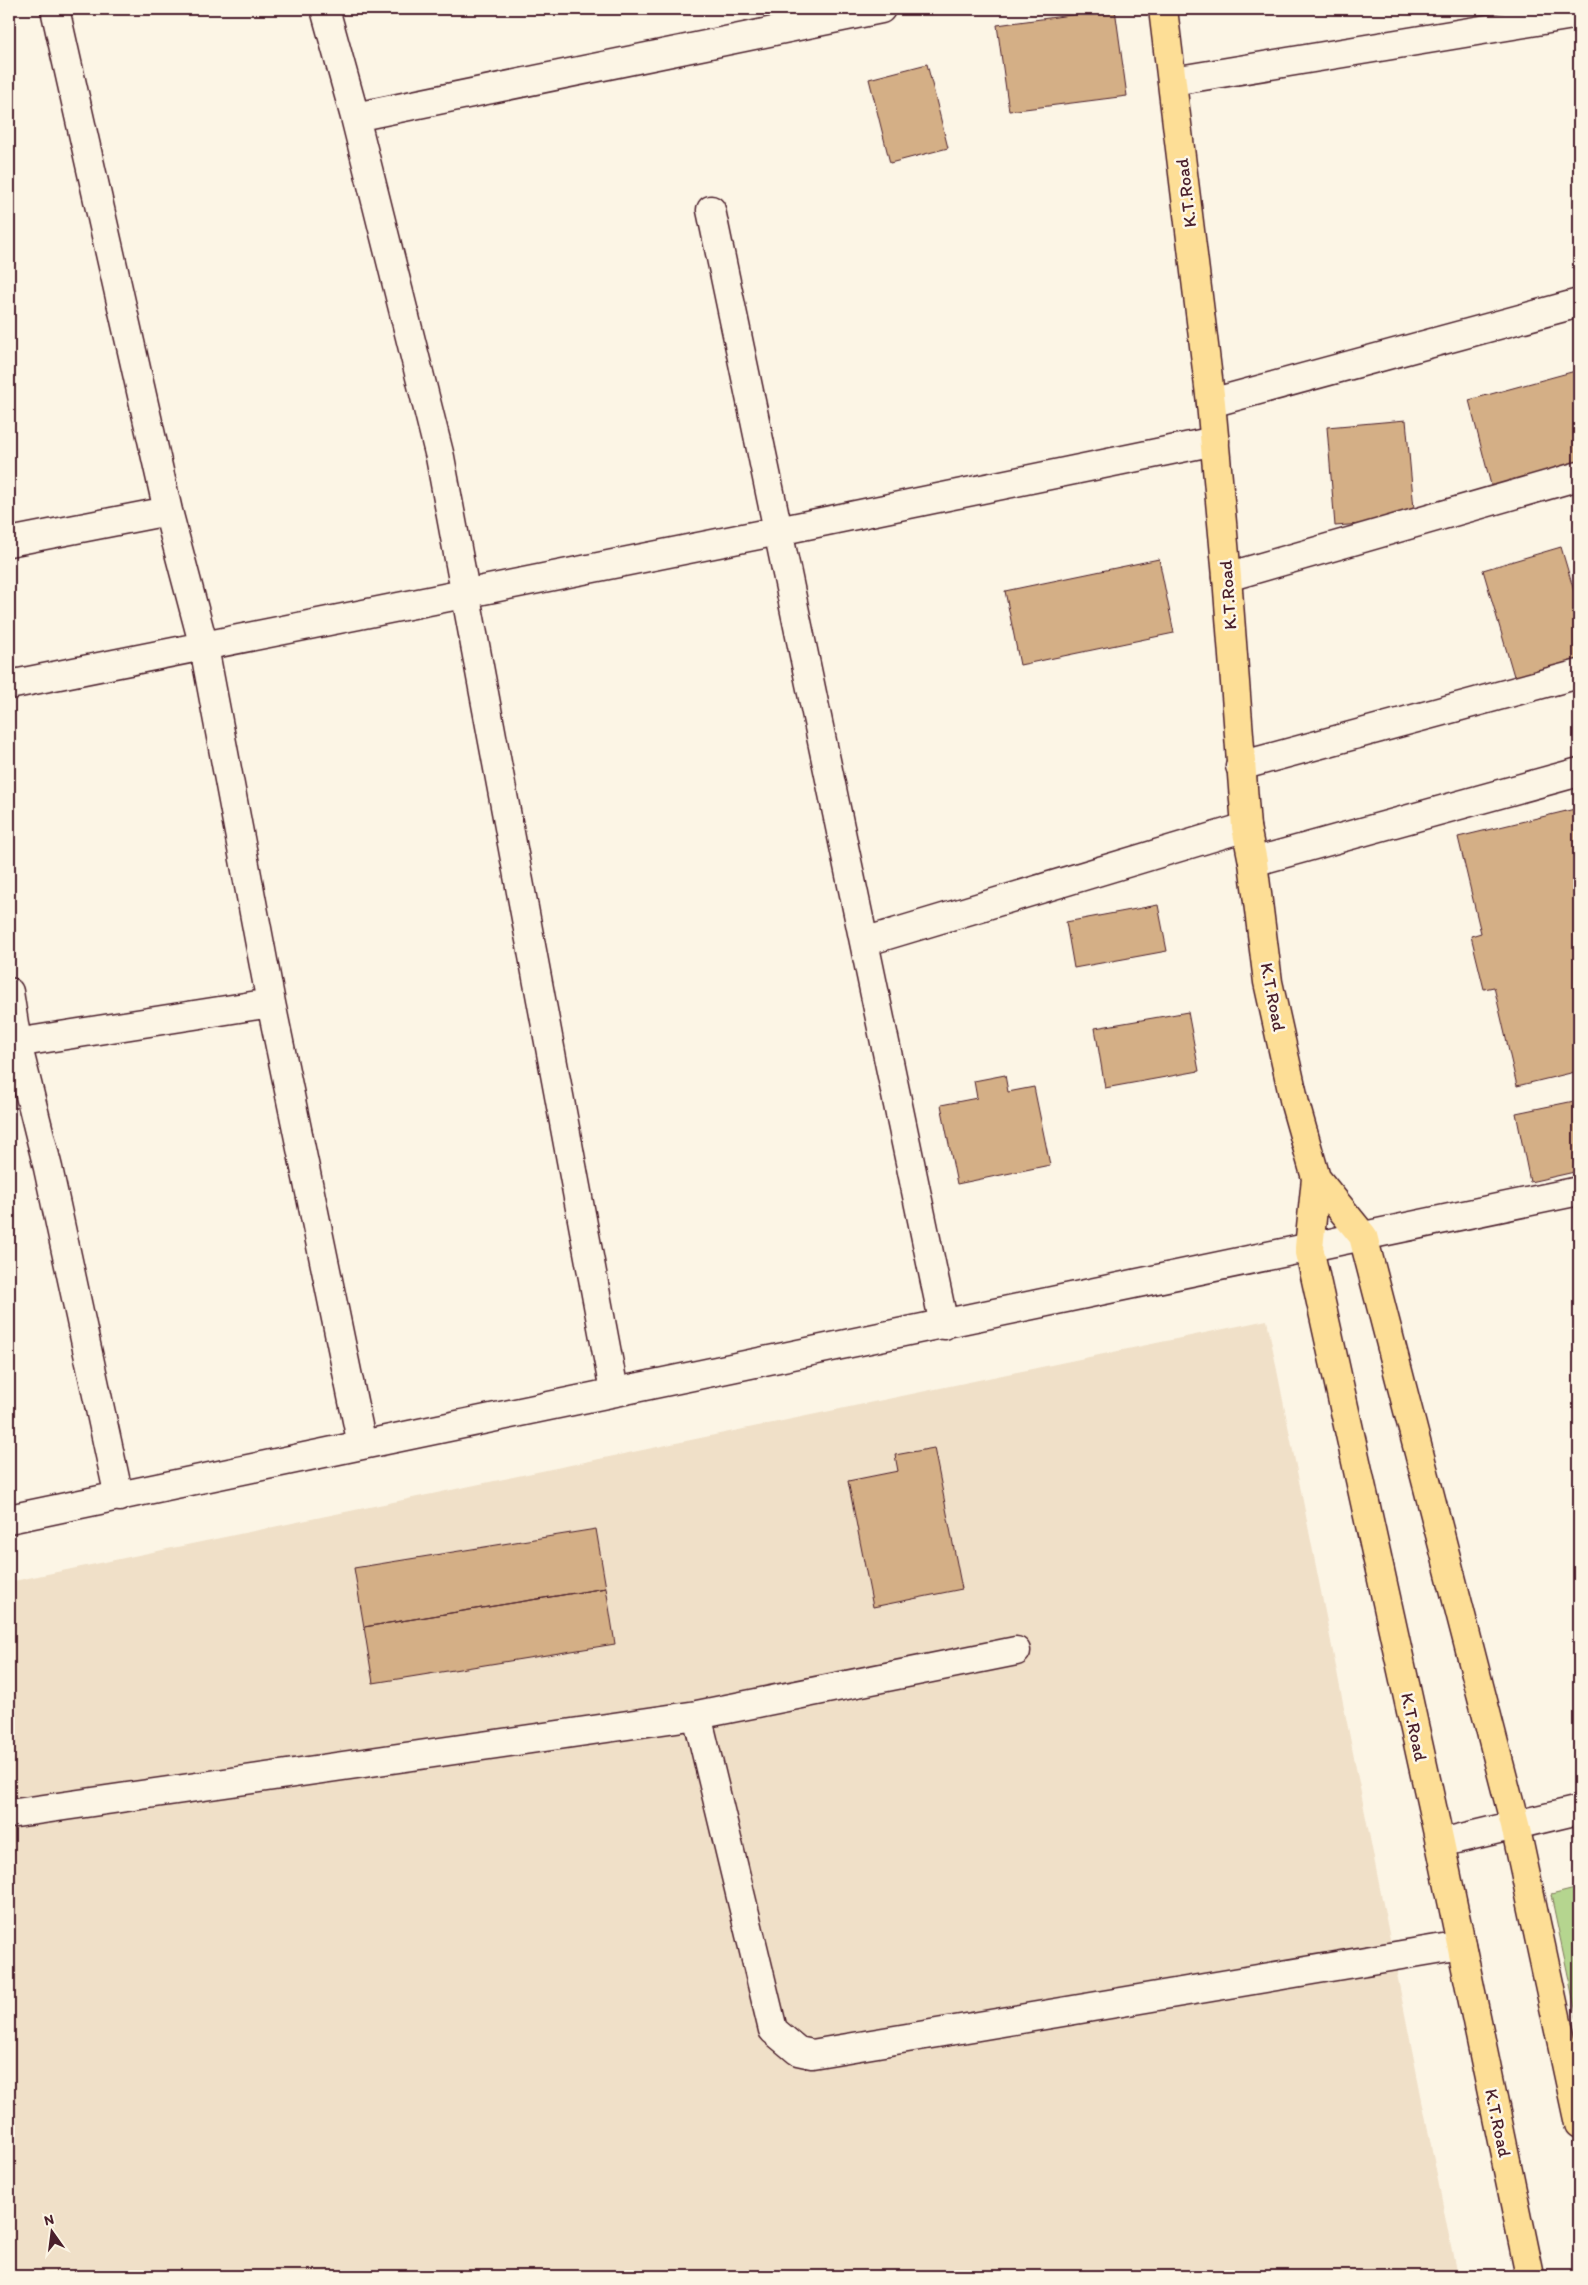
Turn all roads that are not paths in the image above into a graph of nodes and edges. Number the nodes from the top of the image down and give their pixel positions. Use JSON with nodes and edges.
{"nodes":[{"id":1,"x":55,"y":9,"type":"edge"},
{"id":2,"x":325,"y":9,"type":"edge"},
{"id":3,"x":880,"y":9,"type":"edge"},
{"id":4,"x":1163,"y":9,"type":"edge"},
{"id":5,"x":1579,"y":14,"type":"edge"},
{"id":6,"x":1173,"y":81,"type":"junction"},
{"id":7,"x":355,"y":117,"type":"junction"},
{"id":8,"x":711,"y":210,"type":"dead end"},
{"id":9,"x":1579,"y":303,"type":"edge"},
{"id":10,"x":1211,"y":403,"type":"junction"},
{"id":11,"x":1214,"y":441,"type":"junction"},
{"id":12,"x":1579,"y":476,"type":"edge"},
{"id":13,"x":168,"y":511,"type":"junction"},
{"id":14,"x":778,"y":531,"type":"junction"},
{"id":15,"x":9,"y":542,"type":"edge"},
{"id":16,"x":1227,"y":577,"type":"junction"},
{"id":17,"x":466,"y":594,"type":"junction"},
{"id":18,"x":204,"y":647,"type":"junction"},
{"id":19,"x":1579,"y":674,"type":"edge"},
{"id":20,"x":9,"y":685,"type":"edge"},
{"id":21,"x":1240,"y":766,"type":"junction"},
{"id":22,"x":1579,"y":772,"type":"edge"},
{"id":23,"x":1246,"y":827,"type":"junction"},
{"id":24,"x":1253,"y":862,"type":"junction"},
{"id":25,"x":864,"y":942,"type":"junction"},
{"id":26,"x":9,"y":992,"type":"edge"},
{"id":27,"x":271,"y":1003,"type":"junction"},
{"id":28,"x":13,"y":1044,"type":"edge"},
{"id":29,"x":1316,"y":1178,"type":"junction"},
{"id":30,"x":1579,"y":1191,"type":"edge"},
{"id":31,"x":1363,"y":1236,"type":"junction"},
{"id":32,"x":1309,"y":1248,"type":"junction"},
{"id":33,"x":944,"y":1325,"type":"junction"},
{"id":34,"x":614,"y":1391,"type":"junction"},
{"id":35,"x":362,"y":1445,"type":"junction"},
{"id":36,"x":119,"y":1496,"type":"junction"},
{"id":37,"x":9,"y":1519,"type":"edge"},
{"id":38,"x":1016,"y":1650,"type":"dead end"},
{"id":39,"x":697,"y":1714,"type":"junction"},
{"id":40,"x":1579,"y":1810,"type":"edge"},
{"id":41,"x":9,"y":1814,"type":"edge"},
{"id":42,"x":1515,"y":1825,"type":"junction"},
{"id":43,"x":1440,"y":1843,"type":"junction"},
{"id":44,"x":1461,"y":1945,"type":"junction"},
{"id":45,"x":1579,"y":2124,"type":"edge"},
{"id":46,"x":1530,"y":2276,"type":"edge"}],
"edges":[{"from":1,"to":13,"type":"street"},
{"from":2,"to":7,"type":"street"},
{"from":3,"to":7,"type":"street"},
{"from":4,"to":6,"type":"main road","name":"K.T.Road"},
{"from":5,"to":6,"type":"street"},
{"from":6,"to":10,"type":"main road","name":"K.T.Road"},
{"from":7,"to":17,"type":"street"},
{"from":8,"to":14,"type":"street"},
{"from":9,"to":10,"type":"street"},
{"from":10,"to":11,"type":"main road","name":"K.T.Road"},
{"from":11,"to":14,"type":"street"},
{"from":11,"to":16,"type":"main road","name":"K.T.Road"},
{"from":12,"to":16,"type":"street"},
{"from":13,"to":15,"type":"street"},
{"from":13,"to":18,"type":"street"},
{"from":14,"to":17,"type":"street"},
{"from":14,"to":25,"type":"street"},
{"from":16,"to":21,"type":"main road","name":"K.T.Road"},
{"from":17,"to":18,"type":"street"},
{"from":17,"to":34,"type":"street"},
{"from":18,"to":20,"type":"street"},
{"from":18,"to":27,"type":"street"},
{"from":19,"to":21,"type":"street"},
{"from":21,"to":23,"type":"main road","name":"K.T.Road"},
{"from":22,"to":24,"type":"street"},
{"from":23,"to":24,"type":"main road","name":"K.T.Road"},
{"from":23,"to":25,"type":"street"},
{"from":24,"to":29,"type":"main road","name":"K.T.Road"},
{"from":25,"to":33,"type":"street"},
{"from":26,"to":28,"type":"street"},
{"from":27,"to":28,"type":"street"},
{"from":27,"to":35,"type":"street"},
{"from":28,"to":36,"type":"street"},
{"from":29,"to":31,"type":"main road","name":"K.T.Road"},
{"from":29,"to":32,"type":"main road","name":"K.T.Road"},
{"from":30,"to":31,"type":"street"},
{"from":31,"to":32,"type":"street"},
{"from":31,"to":42,"type":"main road","name":"K.T.Road"},
{"from":32,"to":33,"type":"street"},
{"from":32,"to":43,"type":"main road","name":"K.T.Road"},
{"from":33,"to":34,"type":"street"},
{"from":34,"to":35,"type":"street"},
{"from":35,"to":36,"type":"street"},
{"from":36,"to":37,"type":"street"},
{"from":38,"to":39,"type":"street"},
{"from":39,"to":41,"type":"street"},
{"from":39,"to":44,"type":"street"},
{"from":40,"to":42,"type":"street"},
{"from":42,"to":43,"type":"street"},
{"from":42,"to":45,"type":"main road","name":"K.T.Road"},
{"from":43,"to":44,"type":"main road","name":"K.T.Road"},
{"from":44,"to":46,"type":"main road","name":"K.T.Road"}]}
